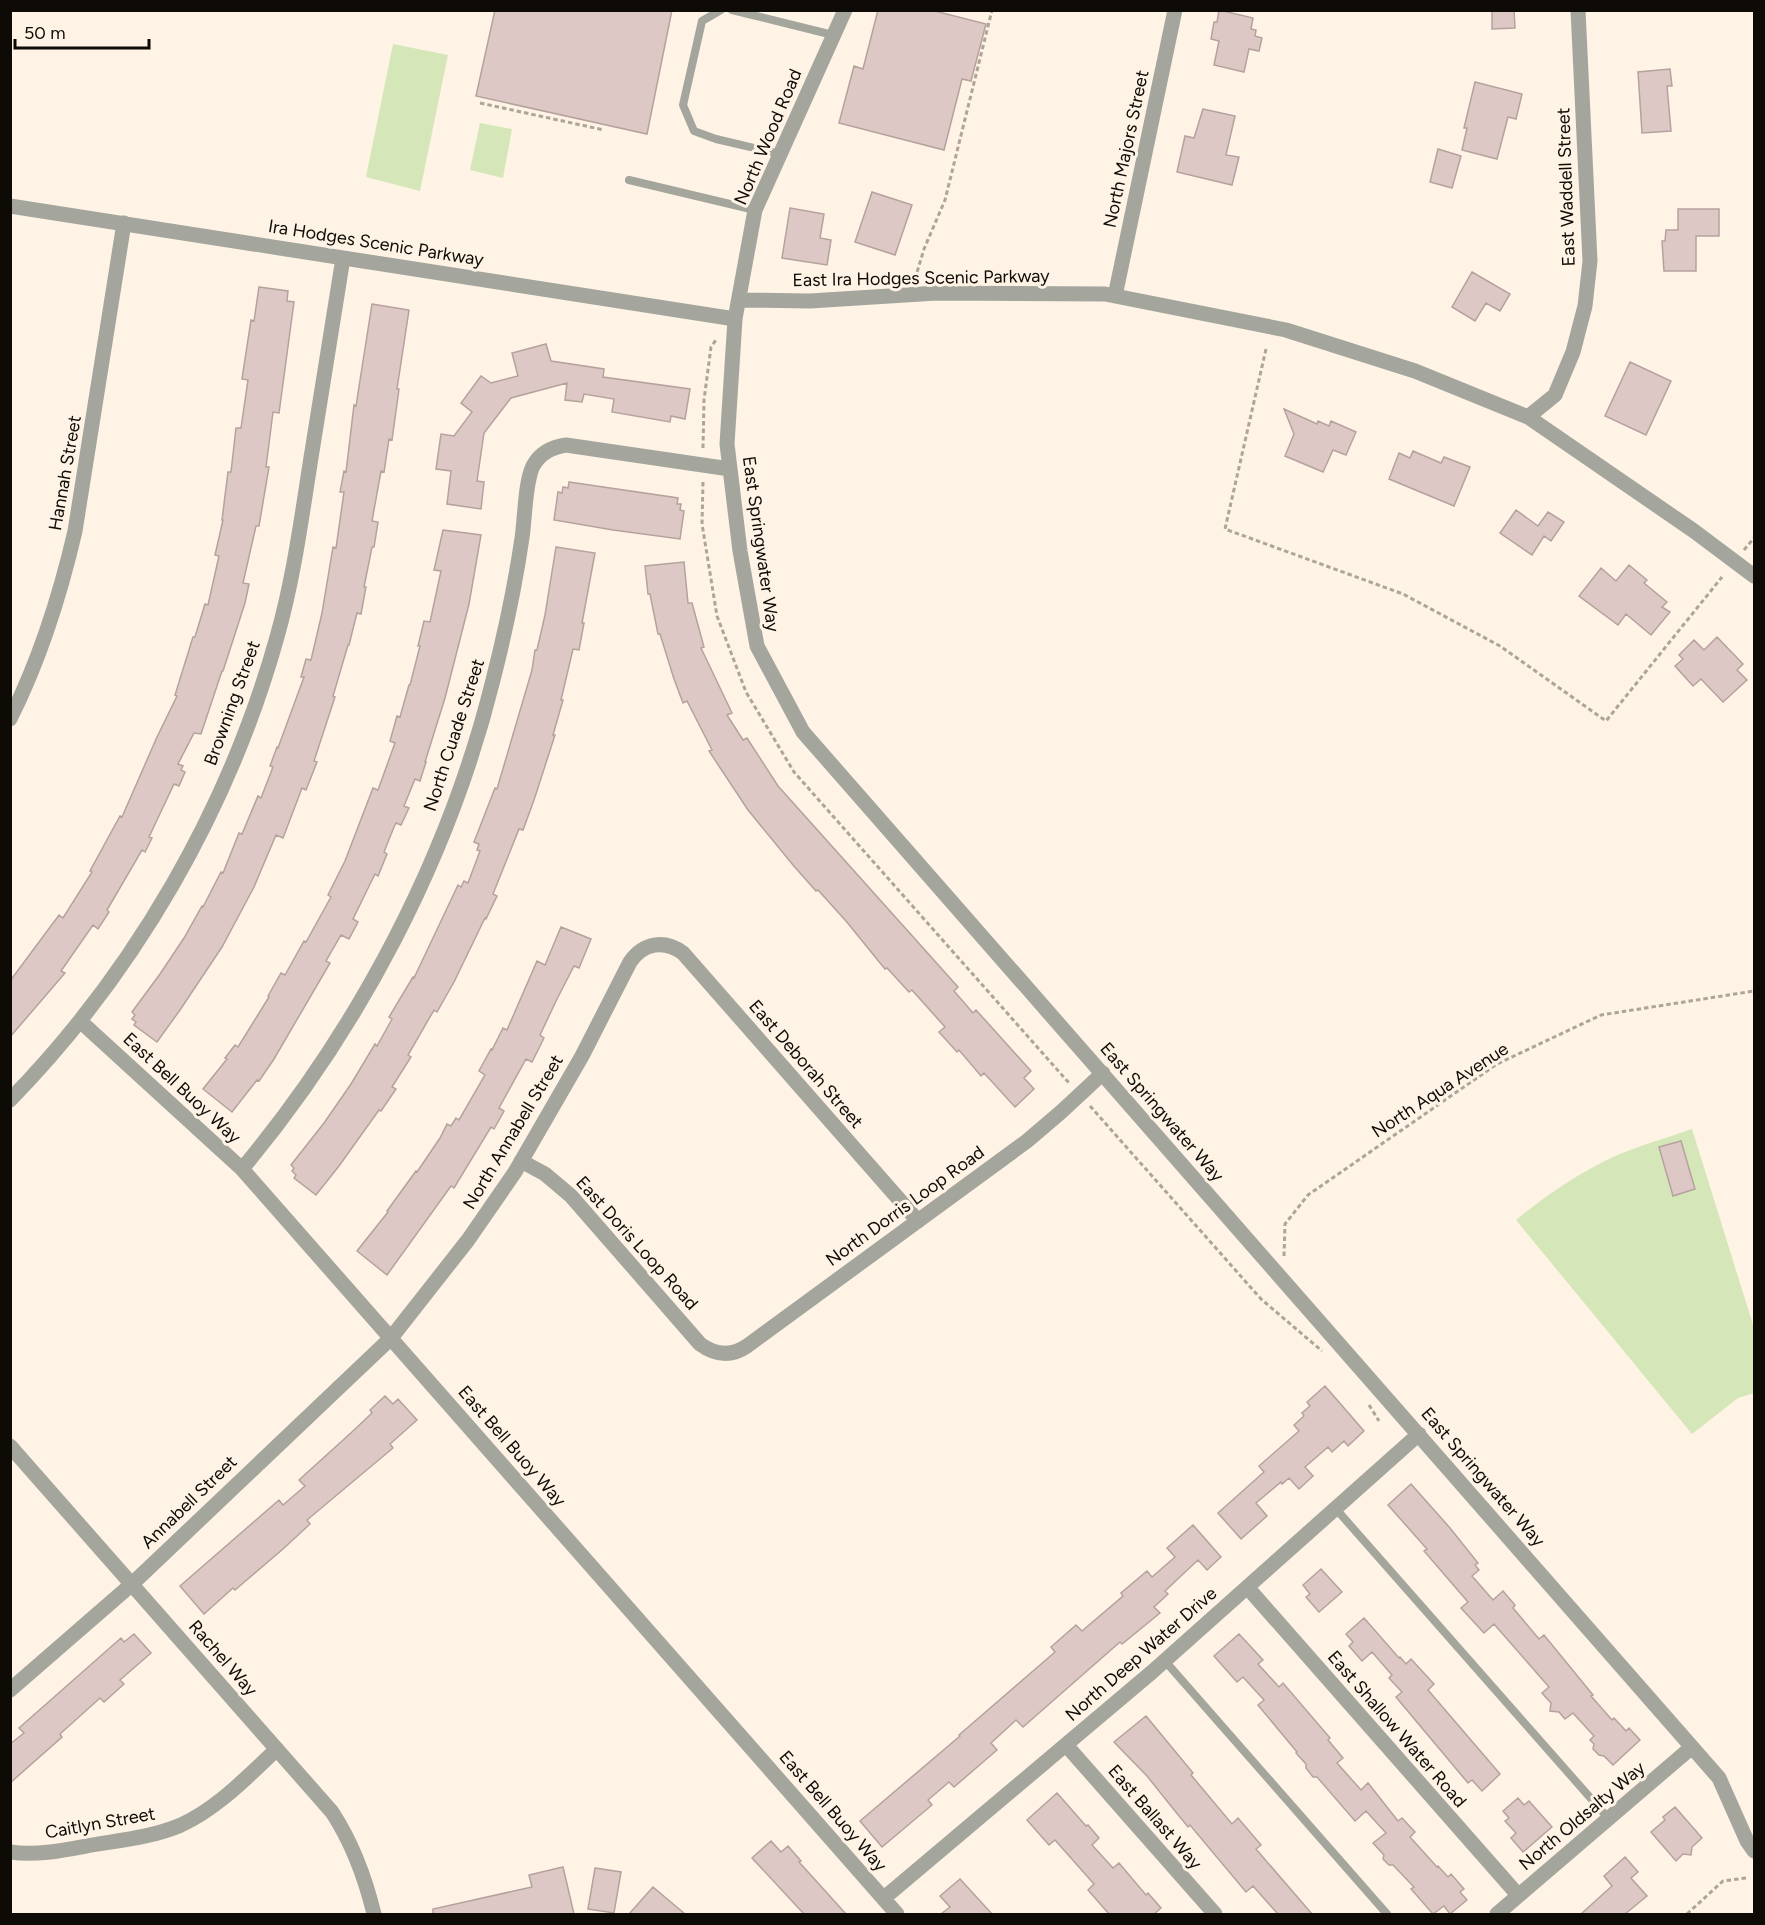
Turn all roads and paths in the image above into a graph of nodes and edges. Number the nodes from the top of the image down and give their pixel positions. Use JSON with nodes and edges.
{"nodes":[{"id":1,"x":721,"y":10,"type":"edge"},
{"id":2,"x":732,"y":10,"type":"edge"},
{"id":3,"x":845,"y":10,"type":"edge"},
{"id":4,"x":992,"y":10,"type":"edge"},
{"id":5,"x":1175,"y":10,"type":"edge"},
{"id":6,"x":1578,"y":10,"type":"edge"},
{"id":7,"x":833,"y":36,"type":"junction"},
{"id":8,"x":480,"y":103,"type":"dead end"},
{"id":9,"x":604,"y":130,"type":"dead end"},
{"id":10,"x":780,"y":154,"type":"junction"},
{"id":11,"x":629,"y":180,"type":"dead end"},
{"id":12,"x":10,"y":206,"type":"edge"},
{"id":13,"x":755,"y":210,"type":"junction"},
{"id":14,"x":124,"y":223,"type":"junction"},
{"id":15,"x":343,"y":258,"type":"junction"},
{"id":16,"x":912,"y":288,"type":"dead end"},
{"id":17,"x":1115,"y":296,"type":"junction"},
{"id":18,"x":739,"y":300,"type":"junction"},
{"id":19,"x":735,"y":319,"type":"junction"},
{"id":20,"x":1266,"y":348,"type":"dead end"},
{"id":21,"x":1528,"y":417,"type":"junction"},
{"id":22,"x":730,"y":469,"type":"junction"},
{"id":23,"x":1755,"y":538,"type":"edge"},
{"id":24,"x":1742,"y":553,"type":"dead end"},
{"id":25,"x":1755,"y":576,"type":"edge"},
{"id":26,"x":1722,"y":577,"type":"dead end"},
{"id":27,"x":10,"y":719,"type":"edge"},
{"id":28,"x":658,"y":944,"type":"joint"},
{"id":29,"x":1755,"y":991,"type":"edge"},
{"id":30,"x":80,"y":1021,"type":"junction"},
{"id":31,"x":1103,"y":1073,"type":"junction"},
{"id":32,"x":10,"y":1100,"type":"edge"},
{"id":33,"x":521,"y":1161,"type":"junction"},
{"id":34,"x":242,"y":1169,"type":"junction"},
{"id":35,"x":918,"y":1221,"type":"junction"},
{"id":36,"x":1284,"y":1279,"type":"junction"},
{"id":37,"x":390,"y":1338,"type":"junction"},
{"id":38,"x":720,"y":1354,"type":"joint"},
{"id":39,"x":1419,"y":1434,"type":"junction"},
{"id":40,"x":10,"y":1446,"type":"edge"},
{"id":41,"x":1336,"y":1509,"type":"junction"},
{"id":42,"x":132,"y":1584,"type":"junction"},
{"id":43,"x":1248,"y":1588,"type":"junction"},
{"id":44,"x":1165,"y":1661,"type":"junction"},
{"id":45,"x":10,"y":1690,"type":"edge"},
{"id":46,"x":1066,"y":1745,"type":"junction"},
{"id":47,"x":1692,"y":1747,"type":"junction"},
{"id":48,"x":277,"y":1749,"type":"junction"},
{"id":49,"x":1609,"y":1819,"type":"junction"},
{"id":50,"x":1755,"y":1851,"type":"edge"},
{"id":51,"x":10,"y":1852,"type":"edge"},
{"id":52,"x":1746,"y":1878,"type":"dead end"},
{"id":53,"x":1518,"y":1895,"type":"junction"},
{"id":54,"x":884,"y":1898,"type":"junction"},
{"id":55,"x":374,"y":1914,"type":"edge"},
{"id":56,"x":897,"y":1914,"type":"edge"},
{"id":57,"x":1215,"y":1914,"type":"edge"},
{"id":58,"x":1387,"y":1914,"type":"edge"},
{"id":59,"x":1497,"y":1914,"type":"edge"},
{"id":60,"x":1687,"y":1914,"type":"edge"}],
"edges":[{"from":1,"to":10,"type":"lane"},
{"from":2,"to":7,"type":"lane"},
{"from":3,"to":7,"type":"street","name":"North Wood Road"},
{"from":4,"to":16,"type":"path"},
{"from":5,"to":17,"type":"street","name":"North Majors Street"},
{"from":6,"to":21,"type":"street","name":"East Waddell Street"},
{"from":7,"to":10,"type":"street","name":"North Wood Road"},
{"from":8,"to":9,"type":"path"},
{"from":10,"to":13,"type":"street","name":"North Wood Road"},
{"from":11,"to":13,"type":"lane"},
{"from":12,"to":14,"type":"street","name":"Ira Hodges Scenic Parkway"},
{"from":13,"to":18,"type":"street","name":"North Wood Road"},
{"from":14,"to":15,"type":"street","name":"Ira Hodges Scenic Parkway"},
{"from":14,"to":27,"type":"street","name":"Hannah Street"},
{"from":15,"to":19,"type":"street","name":"Ira Hodges Scenic Parkway"},
{"from":15,"to":30,"type":"street","name":"Browning Street"},
{"from":17,"to":18,"type":"street","name":"East Ira Hodges Scenic Parkway"},
{"from":17,"to":21,"type":"street","name":"East Ira Hodges Scenic Parkway"},
{"from":18,"to":19,"type":"street","name":"North Wood Road"},
{"from":19,"to":22,"type":"street","name":"East Springwater Way"},
{"from":20,"to":26,"type":"path"},
{"from":21,"to":25,"type":"street","name":"East Ira Hodges Scenic Parkway"},
{"from":22,"to":31,"type":"street","name":"East Springwater Way"},
{"from":22,"to":34,"type":"street","name":"North Cuade Street"},
{"from":23,"to":24,"type":"path"},
{"from":28,"to":33,"type":"street","name":"North Annabell Street"},
{"from":28,"to":35,"type":"street","name":"East Deborah Street"},
{"from":29,"to":36,"type":"path","name":"North Aqua Avenue"},
{"from":30,"to":32,"type":"street","name":"Browning Street"},
{"from":30,"to":34,"type":"street","name":"East Bell Buoy Way"},
{"from":31,"to":35,"type":"street","name":"North Dorris Loop Road"},
{"from":31,"to":36,"type":"street","name":"East Springwater Way"},
{"from":33,"to":37,"type":"street","name":"North Annabell Street"},
{"from":33,"to":38,"type":"street","name":"East Doris Loop Road"},
{"from":34,"to":37,"type":"street","name":"East Bell Buoy Way"},
{"from":35,"to":38,"type":"street","name":"North Dorris Loop Road"},
{"from":36,"to":39,"type":"street","name":"East Springwater Way"},
{"from":37,"to":42,"type":"street","name":"Annabell Street"},
{"from":37,"to":54,"type":"street","name":"East Bell Buoy Way"},
{"from":39,"to":41,"type":"street","name":"North Deep Water Drive"},
{"from":39,"to":47,"type":"street","name":"East Springwater Way"},
{"from":40,"to":42,"type":"street","name":"Rachel Way"},
{"from":41,"to":43,"type":"street","name":"North Deep Water Drive"},
{"from":41,"to":49,"type":"lane"},
{"from":42,"to":45,"type":"street","name":"Annabell Street"},
{"from":42,"to":48,"type":"street","name":"Rachel Way"},
{"from":43,"to":44,"type":"street","name":"North Deep Water Drive"},
{"from":43,"to":53,"type":"street","name":"East Shallow Water Road"},
{"from":44,"to":46,"type":"street","name":"North Deep Water Drive"},
{"from":44,"to":58,"type":"lane"},
{"from":46,"to":54,"type":"street","name":"North Deep Water Drive"},
{"from":46,"to":57,"type":"street","name":"East Ballast Way"},
{"from":47,"to":49,"type":"street","name":"North Oldsalty Way"},
{"from":47,"to":50,"type":"street","name":"East Springwater Way"},
{"from":48,"to":51,"type":"street","name":"Caitlyn Street"},
{"from":48,"to":55,"type":"street","name":"Rachel Way"},
{"from":49,"to":53,"type":"street","name":"North Oldsalty Way"},
{"from":52,"to":60,"type":"path"},
{"from":53,"to":59,"type":"street","name":"North Oldsalty Way"},
{"from":54,"to":56,"type":"street","name":"East Bell Buoy Way"}]}
